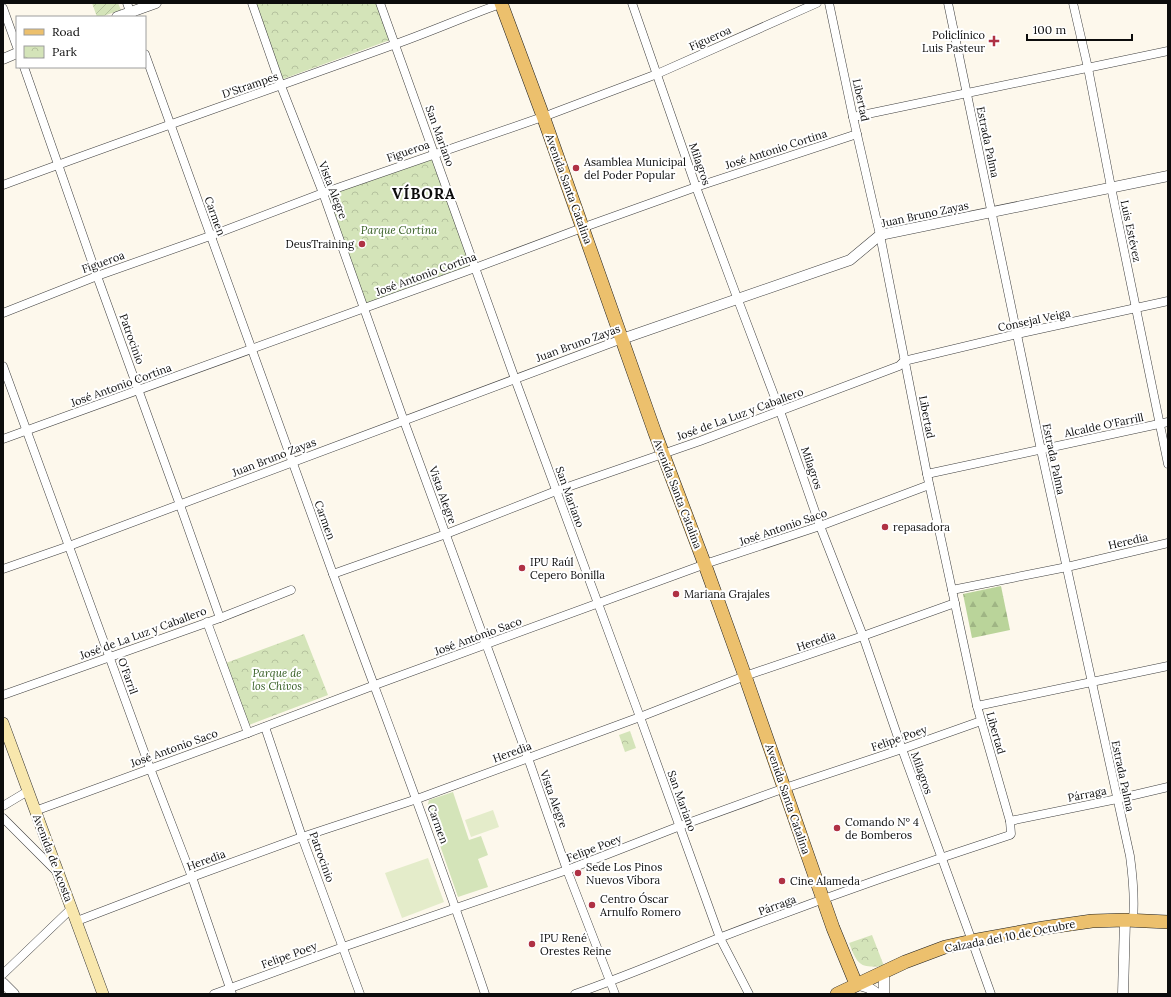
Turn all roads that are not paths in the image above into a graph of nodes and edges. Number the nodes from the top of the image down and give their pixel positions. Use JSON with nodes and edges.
{"nodes":[{"id":1,"x":156,"y":3,"type":"edge"},
{"id":2,"x":252,"y":3,"type":"edge"},
{"id":3,"x":380,"y":3,"type":"edge"},
{"id":4,"x":502,"y":3,"type":"edge"},
{"id":5,"x":632,"y":3,"type":"edge"},
{"id":6,"x":817,"y":3,"type":"edge"},
{"id":7,"x":830,"y":3,"type":"edge"},
{"id":8,"x":948,"y":3,"type":"edge"},
{"id":9,"x":1073,"y":3,"type":"edge"},
{"id":10,"x":3,"y":8,"type":"edge"},
{"id":11,"x":129,"y":11,"type":"edge"},
{"id":12,"x":119,"y":16,"type":"edge"},
{"id":13,"x":16,"y":44,"type":"edge"},
{"id":14,"x":395,"y":44,"type":"junction"},
{"id":15,"x":1168,"y":51,"type":"edge"},
{"id":16,"x":16,"y":53,"type":"edge"},
{"id":17,"x":146,"y":57,"type":"edge"},
{"id":18,"x":3,"y":58,"type":"edge"},
{"id":19,"x":24,"y":68,"type":"edge"},
{"id":20,"x":1088,"y":68,"type":"junction"},
{"id":21,"x":657,"y":74,"type":"junction"},
{"id":22,"x":281,"y":86,"type":"junction"},
{"id":23,"x":967,"y":93,"type":"junction"},
{"id":24,"x":543,"y":116,"type":"junction"},
{"id":25,"x":853,"y":117,"type":"junction"},
{"id":26,"x":170,"y":124,"type":"junction"},
{"id":27,"x":857,"y":134,"type":"junction"},
{"id":28,"x":434,"y":154,"type":"junction"},
{"id":29,"x":58,"y":164,"type":"junction"},
{"id":30,"x":1168,"y":176,"type":"edge"},
{"id":31,"x":3,"y":185,"type":"edge"},
{"id":32,"x":696,"y":187,"type":"junction"},
{"id":33,"x":1111,"y":187,"type":"junction"},
{"id":34,"x":323,"y":193,"type":"junction"},
{"id":35,"x":991,"y":212,"type":"junction"},
{"id":36,"x":582,"y":228,"type":"junction"},
{"id":37,"x":880,"y":235,"type":"junction"},
{"id":38,"x":210,"y":236,"type":"junction"},
{"id":39,"x":475,"y":268,"type":"junction"},
{"id":40,"x":97,"y":276,"type":"junction"},
{"id":41,"x":738,"y":300,"type":"junction"},
{"id":42,"x":1168,"y":301,"type":"edge"},
{"id":43,"x":364,"y":307,"type":"junction"},
{"id":44,"x":1136,"y":309,"type":"junction"},
{"id":45,"x":3,"y":313,"type":"edge"},
{"id":46,"x":1017,"y":334,"type":"junction"},
{"id":47,"x":622,"y":340,"type":"junction"},
{"id":48,"x":251,"y":349,"type":"junction"},
{"id":49,"x":904,"y":361,"type":"junction"},
{"id":50,"x":3,"y":366,"type":"edge"},
{"id":51,"x":515,"y":379,"type":"junction"},
{"id":52,"x":139,"y":391,"type":"junction"},
{"id":53,"x":780,"y":411,"type":"junction"},
{"id":54,"x":404,"y":421,"type":"junction"},
{"id":55,"x":1168,"y":422,"type":"edge"},
{"id":56,"x":1159,"y":424,"type":"junction"},
{"id":57,"x":26,"y":431,"type":"junction"},
{"id":58,"x":3,"y":439,"type":"edge"},
{"id":59,"x":1041,"y":450,"type":"junction"},
{"id":60,"x":663,"y":453,"type":"junction"},
{"id":61,"x":292,"y":462,"type":"junction"},
{"id":62,"x":1168,"y":464,"type":"edge"},
{"id":63,"x":926,"y":474,"type":"junction"},
{"id":64,"x":930,"y":485,"type":"junction"},
{"id":65,"x":556,"y":491,"type":"junction"},
{"id":66,"x":180,"y":505,"type":"junction"},
{"id":67,"x":820,"y":526,"type":"junction"},
{"id":68,"x":446,"y":534,"type":"junction"},
{"id":69,"x":1168,"y":543,"type":"edge"},
{"id":70,"x":70,"y":546,"type":"junction"},
{"id":71,"x":705,"y":565,"type":"junction"},
{"id":72,"x":1067,"y":567,"type":"junction"},
{"id":73,"x":3,"y":569,"type":"edge"},
{"id":74,"x":333,"y":574,"type":"junction"},
{"id":75,"x":291,"y":590,"type":"dead end"},
{"id":76,"x":952,"y":590,"type":"junction"},
{"id":77,"x":955,"y":603,"type":"junction"},
{"id":78,"x":598,"y":604,"type":"junction"},
{"id":79,"x":220,"y":618,"type":"junction"},
{"id":80,"x":207,"y":622,"type":"junction"},
{"id":81,"x":863,"y":636,"type":"junction"},
{"id":82,"x":486,"y":644,"type":"junction"},
{"id":83,"x":110,"y":657,"type":"junction"},
{"id":84,"x":1168,"y":666,"type":"edge"},
{"id":85,"x":745,"y":676,"type":"junction"},
{"id":86,"x":1092,"y":682,"type":"junction"},
{"id":87,"x":375,"y":685,"type":"junction"},
{"id":88,"x":3,"y":695,"type":"edge"},
{"id":89,"x":977,"y":706,"type":"junction"},
{"id":90,"x":640,"y":717,"type":"junction"},
{"id":91,"x":981,"y":721,"type":"junction"},
{"id":92,"x":3,"y":723,"type":"edge"},
{"id":93,"x":264,"y":727,"type":"junction"},
{"id":94,"x":248,"y":733,"type":"junction"},
{"id":95,"x":902,"y":749,"type":"junction"},
{"id":96,"x":528,"y":758,"type":"junction"},
{"id":97,"x":150,"y":768,"type":"junction"},
{"id":98,"x":1168,"y":787,"type":"edge"},
{"id":99,"x":785,"y":788,"type":"junction"},
{"id":100,"x":28,"y":791,"type":"junction"},
{"id":101,"x":417,"y":799,"type":"junction"},
{"id":102,"x":1117,"y":799,"type":"junction"},
{"id":103,"x":3,"y":806,"type":"edge"},
{"id":104,"x":35,"y":811,"type":"junction"},
{"id":105,"x":3,"y":818,"type":"edge"},
{"id":106,"x":1010,"y":821,"type":"junction"},
{"id":107,"x":680,"y":826,"type":"junction"},
{"id":108,"x":1011,"y":834,"type":"joint"},
{"id":109,"x":302,"y":836,"type":"junction"},
{"id":110,"x":941,"y":857,"type":"junction"},
{"id":111,"x":568,"y":870,"type":"junction"},
{"id":112,"x":59,"y":874,"type":"junction"},
{"id":113,"x":192,"y":877,"type":"junction"},
{"id":114,"x":823,"y":900,"type":"junction"},
{"id":115,"x":72,"y":908,"type":"junction"},
{"id":116,"x":457,"y":909,"type":"junction"},
{"id":117,"x":1129,"y":920,"type":"junction"},
{"id":118,"x":77,"y":921,"type":"junction"},
{"id":119,"x":1168,"y":922,"type":"edge"},
{"id":120,"x":720,"y":938,"type":"junction"},
{"id":121,"x":972,"y":941,"type":"junction"},
{"id":122,"x":343,"y":947,"type":"junction"},
{"id":123,"x":844,"y":957,"type":"junction"},
{"id":124,"x":3,"y":974,"type":"edge"},
{"id":125,"x":879,"y":975,"type":"junction"},
{"id":126,"x":610,"y":982,"type":"junction"},
{"id":127,"x":3,"y":983,"type":"edge"},
{"id":128,"x":856,"y":984,"type":"junction"},
{"id":129,"x":231,"y":991,"type":"edge"},
{"id":130,"x":14,"y":994,"type":"edge"},
{"id":131,"x":103,"y":994,"type":"edge"},
{"id":132,"x":214,"y":994,"type":"edge"},
{"id":133,"x":360,"y":994,"type":"edge"},
{"id":134,"x":485,"y":994,"type":"edge"},
{"id":135,"x":575,"y":994,"type":"edge"},
{"id":136,"x":615,"y":994,"type":"edge"},
{"id":137,"x":749,"y":994,"type":"edge"},
{"id":138,"x":837,"y":994,"type":"edge"},
{"id":139,"x":878,"y":994,"type":"edge"},
{"id":140,"x":884,"y":994,"type":"edge"},
{"id":141,"x":990,"y":994,"type":"edge"},
{"id":142,"x":1123,"y":994,"type":"edge"}],
"edges":[{"from":1,"to":11,"type":"street"},
{"from":2,"to":22,"type":"street","name":"Vista Alegre"},
{"from":3,"to":14,"type":"street","name":"San Mariano"},
{"from":4,"to":14,"type":"street","name":"D'Strampes"},
{"from":4,"to":24,"type":"main road","name":"Avenida Santa Catalina"},
{"from":5,"to":21,"type":"street","name":"Milagros"},
{"from":6,"to":21,"type":"street","name":"Figueroa"},
{"from":7,"to":25,"type":"street","name":"Libertad"},
{"from":8,"to":23,"type":"street","name":"Estrada Palma"},
{"from":9,"to":20,"type":"street","name":"Luis Estévez"},
{"from":10,"to":13,"type":"street"},
{"from":11,"to":12,"type":"street"},
{"from":14,"to":22,"type":"street","name":"D'Strampes"},
{"from":14,"to":28,"type":"street","name":"San Mariano"},
{"from":15,"to":20,"type":"street"},
{"from":16,"to":18,"type":"street"},
{"from":17,"to":26,"type":"street","name":"Carmen"},
{"from":19,"to":29,"type":"street","name":"Patrocinio"},
{"from":20,"to":23,"type":"street"},
{"from":20,"to":33,"type":"street","name":"Luis Estévez"},
{"from":21,"to":24,"type":"street","name":"Figueroa"},
{"from":21,"to":32,"type":"street","name":"Milagros"},
{"from":22,"to":26,"type":"street","name":"D'Strampes"},
{"from":22,"to":34,"type":"street","name":"Vista Alegre"},
{"from":23,"to":25,"type":"street"},
{"from":23,"to":35,"type":"street","name":"Estrada Palma"},
{"from":24,"to":28,"type":"street","name":"Figueroa"},
{"from":24,"to":36,"type":"main road","name":"Avenida Santa Catalina"},
{"from":25,"to":27,"type":"street","name":"Libertad"},
{"from":26,"to":29,"type":"street","name":"D'Strampes"},
{"from":26,"to":38,"type":"street","name":"Carmen"},
{"from":27,"to":32,"type":"street","name":"José Antonio Cortina"},
{"from":27,"to":37,"type":"street","name":"Libertad"},
{"from":28,"to":34,"type":"street","name":"Figueroa"},
{"from":28,"to":39,"type":"street","name":"San Mariano"},
{"from":29,"to":31,"type":"street","name":"D'Strampes"},
{"from":29,"to":40,"type":"street","name":"Patrocinio"},
{"from":30,"to":33,"type":"street","name":"Juan Bruno Zayas"},
{"from":32,"to":36,"type":"street","name":"José Antonio Cortina"},
{"from":32,"to":41,"type":"street","name":"Milagros"},
{"from":33,"to":35,"type":"street","name":"Juan Bruno Zayas"},
{"from":33,"to":44,"type":"street","name":"Luis Estévez"},
{"from":34,"to":38,"type":"street","name":"Figueroa"},
{"from":34,"to":43,"type":"street","name":"Vista Alegre"},
{"from":35,"to":37,"type":"street","name":"Juan Bruno Zayas"},
{"from":35,"to":46,"type":"street","name":"Estrada Palma"},
{"from":36,"to":39,"type":"street","name":"José Antonio Cortina"},
{"from":36,"to":47,"type":"main road","name":"Avenida Santa Catalina"},
{"from":37,"to":41,"type":"street","name":"Juan Bruno Zayas"},
{"from":37,"to":49,"type":"street","name":"Libertad"},
{"from":38,"to":40,"type":"street","name":"Figueroa"},
{"from":38,"to":48,"type":"street","name":"Carmen"},
{"from":39,"to":43,"type":"street","name":"José Antonio Cortina"},
{"from":39,"to":51,"type":"street","name":"San Mariano"},
{"from":40,"to":45,"type":"street","name":"Figueroa"},
{"from":40,"to":52,"type":"street","name":"Patrocinio"},
{"from":41,"to":47,"type":"street","name":"Juan Bruno Zayas"},
{"from":41,"to":53,"type":"street","name":"Milagros"},
{"from":42,"to":44,"type":"street","name":"Consejal Veiga"},
{"from":43,"to":48,"type":"street","name":"José Antonio Cortina"},
{"from":43,"to":54,"type":"street","name":"Vista Alegre"},
{"from":44,"to":46,"type":"street","name":"Consejal Veiga"},
{"from":44,"to":56,"type":"street","name":"Luis Estévez"},
{"from":46,"to":49,"type":"street","name":"Consejal Veiga"},
{"from":46,"to":59,"type":"street","name":"Estrada Palma"},
{"from":47,"to":51,"type":"street","name":"Juan Bruno Zayas"},
{"from":47,"to":60,"type":"main road","name":"Avenida Santa Catalina"},
{"from":48,"to":52,"type":"street","name":"José Antonio Cortina"},
{"from":48,"to":61,"type":"street","name":"Carmen"},
{"from":49,"to":53,"type":"street","name":"José de La Luz y Caballero"},
{"from":49,"to":63,"type":"street","name":"Libertad"},
{"from":50,"to":57,"type":"street","name":"O'Farril"},
{"from":51,"to":54,"type":"street","name":"Juan Bruno Zayas"},
{"from":51,"to":65,"type":"street","name":"San Mariano"},
{"from":52,"to":57,"type":"street","name":"José Antonio Cortina"},
{"from":52,"to":66,"type":"street","name":"Patrocinio"},
{"from":53,"to":60,"type":"street","name":"José de La Luz y Caballero"},
{"from":53,"to":67,"type":"street","name":"Milagros"},
{"from":54,"to":61,"type":"street","name":"Juan Bruno Zayas"},
{"from":54,"to":68,"type":"street","name":"Vista Alegre"},
{"from":55,"to":56,"type":"street","name":"Alcalde O'Farrill"},
{"from":56,"to":59,"type":"street","name":"Alcalde O'Farrill"},
{"from":56,"to":62,"type":"street","name":"Luis Estévez"},
{"from":57,"to":58,"type":"street","name":"José Antonio Cortina"},
{"from":57,"to":70,"type":"street","name":"O'Farril"},
{"from":59,"to":63,"type":"street","name":"Alcalde O'Farrill"},
{"from":59,"to":72,"type":"street","name":"Estrada Palma"},
{"from":60,"to":65,"type":"street","name":"José de La Luz y Caballero"},
{"from":60,"to":71,"type":"main road","name":"Avenida Santa Catalina"},
{"from":61,"to":66,"type":"street","name":"Juan Bruno Zayas"},
{"from":61,"to":74,"type":"street","name":"Carmen"},
{"from":63,"to":64,"type":"street","name":"Libertad"},
{"from":64,"to":67,"type":"street","name":"José Antonio Saco"},
{"from":64,"to":76,"type":"street","name":"Libertad"},
{"from":65,"to":68,"type":"street","name":"José de La Luz y Caballero"},
{"from":65,"to":78,"type":"street","name":"San Mariano"},
{"from":66,"to":70,"type":"street","name":"Juan Bruno Zayas"},
{"from":66,"to":79,"type":"street","name":"Patrocinio"},
{"from":67,"to":71,"type":"street","name":"José Antonio Saco"},
{"from":67,"to":81,"type":"street","name":"Milagros"},
{"from":68,"to":74,"type":"street","name":"José de La Luz y Caballero"},
{"from":68,"to":82,"type":"street","name":"Vista Alegre"},
{"from":69,"to":72,"type":"street","name":"Heredia"},
{"from":70,"to":73,"type":"street","name":"Juan Bruno Zayas"},
{"from":70,"to":83,"type":"street","name":"O'Farril"},
{"from":71,"to":78,"type":"street","name":"José Antonio Saco"},
{"from":71,"to":85,"type":"main road","name":"Avenida Santa Catalina"},
{"from":72,"to":76,"type":"street","name":"Heredia"},
{"from":72,"to":86,"type":"street","name":"Estrada Palma"},
{"from":74,"to":87,"type":"street","name":"Carmen"},
{"from":75,"to":79,"type":"street","name":"José de La Luz y Caballero"},
{"from":76,"to":77,"type":"street","name":"Libertad"},
{"from":77,"to":81,"type":"street","name":"Heredia"},
{"from":77,"to":89,"type":"street","name":"Libertad"},
{"from":78,"to":82,"type":"street","name":"José Antonio Saco"},
{"from":78,"to":90,"type":"street","name":"San Mariano"},
{"from":79,"to":80,"type":"street","name":"José de La Luz y Caballero"},
{"from":80,"to":83,"type":"street","name":"José de La Luz y Caballero"},
{"from":80,"to":94,"type":"street"},
{"from":81,"to":85,"type":"street","name":"Heredia"},
{"from":81,"to":95,"type":"street","name":"Milagros"},
{"from":82,"to":87,"type":"street","name":"José Antonio Saco"},
{"from":82,"to":96,"type":"street","name":"Vista Alegre"},
{"from":83,"to":88,"type":"street","name":"José de La Luz y Caballero"},
{"from":83,"to":97,"type":"street","name":"O'Farril"},
{"from":84,"to":86,"type":"street"},
{"from":85,"to":90,"type":"street","name":"Heredia"},
{"from":85,"to":99,"type":"main road","name":"Avenida Santa Catalina"},
{"from":86,"to":89,"type":"street"},
{"from":86,"to":102,"type":"street","name":"Estrada Palma"},
{"from":87,"to":93,"type":"street","name":"José Antonio Saco"},
{"from":87,"to":101,"type":"street","name":"Carmen"},
{"from":89,"to":91,"type":"street","name":"Libertad"},
{"from":90,"to":96,"type":"street","name":"Heredia"},
{"from":90,"to":107,"type":"street","name":"San Mariano"},
{"from":91,"to":95,"type":"street","name":"Felipe Poey"},
{"from":91,"to":106,"type":"street","name":"Libertad"},
{"from":92,"to":100,"type":"main road","name":"Avenida de Acosta"},
{"from":93,"to":94,"type":"street","name":"José Antonio Saco"},
{"from":93,"to":109,"type":"street","name":"Patrocinio"},
{"from":94,"to":97,"type":"street","name":"José Antonio Saco"},
{"from":95,"to":99,"type":"street","name":"Felipe Poey"},
{"from":95,"to":110,"type":"street","name":"Milagros"},
{"from":96,"to":101,"type":"street","name":"Heredia"},
{"from":96,"to":111,"type":"street","name":"Vista Alegre"},
{"from":97,"to":104,"type":"street","name":"José Antonio Saco"},
{"from":97,"to":113,"type":"street","name":"O'Farril"},
{"from":98,"to":102,"type":"street","name":"Párraga"},
{"from":99,"to":107,"type":"street","name":"Felipe Poey"},
{"from":99,"to":114,"type":"main road","name":"Avenida Santa Catalina"},
{"from":100,"to":103,"type":"street"},
{"from":100,"to":104,"type":"main road","name":"Avenida de Acosta"},
{"from":101,"to":109,"type":"street","name":"Heredia"},
{"from":101,"to":116,"type":"street","name":"Carmen"},
{"from":102,"to":106,"type":"street","name":"Párraga"},
{"from":102,"to":117,"type":"street","name":"Estrada Palma"},
{"from":104,"to":112,"type":"main road","name":"Avenida de Acosta"},
{"from":105,"to":112,"type":"street"},
{"from":106,"to":108,"type":"street","name":"Libertad"},
{"from":107,"to":111,"type":"street","name":"Felipe Poey"},
{"from":107,"to":120,"type":"street","name":"San Mariano"},
{"from":108,"to":110,"type":"street","name":"Párraga"},
{"from":109,"to":113,"type":"street","name":"Heredia"},
{"from":109,"to":122,"type":"street","name":"Patrocinio"},
{"from":110,"to":114,"type":"street","name":"Párraga"},
{"from":110,"to":121,"type":"street","name":"Milagros"},
{"from":111,"to":116,"type":"street","name":"Felipe Poey"},
{"from":111,"to":126,"type":"street","name":"Vista Alegre"},
{"from":112,"to":115,"type":"main road","name":"Avenida de Acosta"},
{"from":113,"to":118,"type":"street","name":"Heredia"},
{"from":113,"to":129,"type":"street","name":"O'Farril"},
{"from":114,"to":120,"type":"street","name":"Párraga"},
{"from":114,"to":123,"type":"main road","name":"Avenida Santa Catalina"},
{"from":115,"to":118,"type":"main road","name":"Avenida de Acosta"},
{"from":115,"to":124,"type":"street"},
{"from":116,"to":122,"type":"street","name":"Felipe Poey"},
{"from":116,"to":134,"type":"street","name":"Carmen"},
{"from":117,"to":119,"type":"main road","name":"Calzada del 10 de Octubre"},
{"from":117,"to":121,"type":"main road","name":"Calzada del 10 de Octubre"},
{"from":117,"to":142,"type":"street"},
{"from":118,"to":131,"type":"main road","name":"Avenida de Acosta"},
{"from":120,"to":126,"type":"street","name":"Párraga"},
{"from":120,"to":137,"type":"street","name":"San Mariano"},
{"from":121,"to":125,"type":"main road","name":"Calzada del 10 de Octubre"},
{"from":121,"to":141,"type":"street","name":"Milagros"},
{"from":122,"to":129,"type":"street","name":"Felipe Poey"},
{"from":122,"to":133,"type":"street","name":"Patrocinio"},
{"from":123,"to":125,"type":"main road"},
{"from":123,"to":128,"type":"main road","name":"Avenida Santa Catalina"},
{"from":125,"to":128,"type":"main road","name":"Calzada del 10 de Octubre"},
{"from":125,"to":140,"type":"street"},
{"from":126,"to":135,"type":"street","name":"Párraga"},
{"from":126,"to":136,"type":"street","name":"Vista Alegre"},
{"from":127,"to":130,"type":"street"},
{"from":128,"to":138,"type":"main road","name":"Calzada del 10 de Octubre"},
{"from":128,"to":139,"type":"street"},
{"from":129,"to":132,"type":"street","name":"Felipe Poey"}]}
